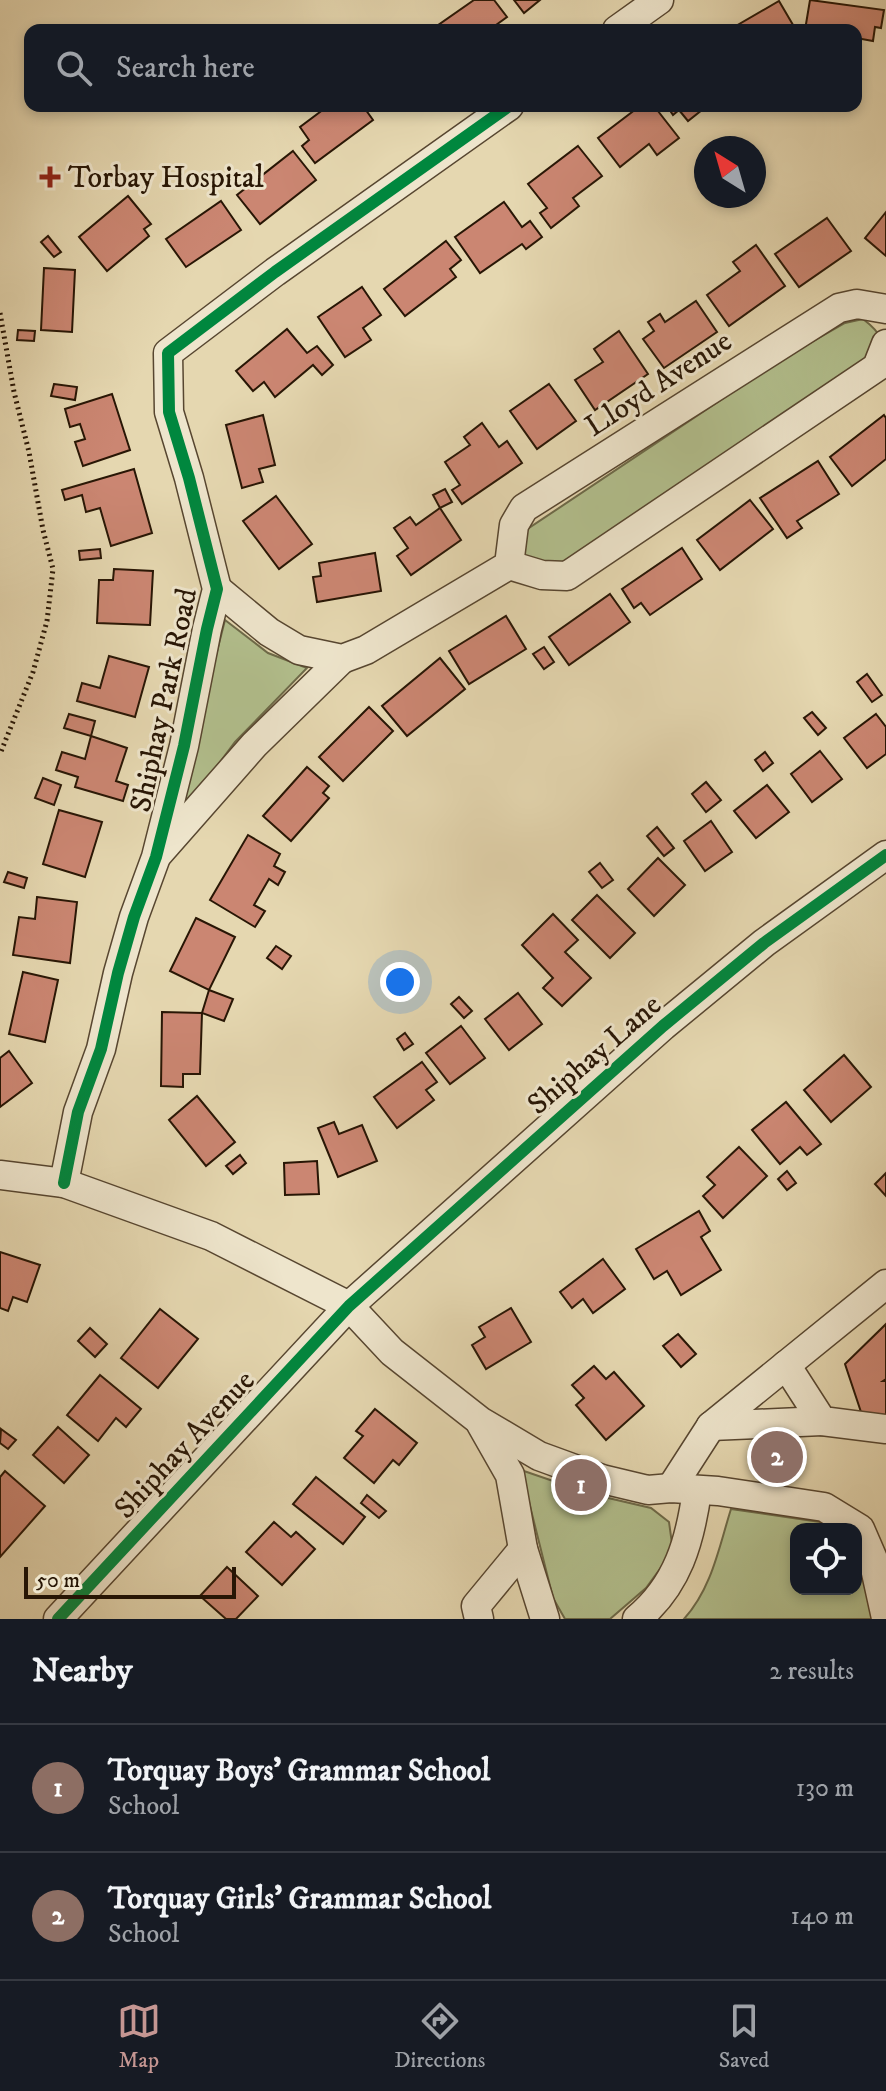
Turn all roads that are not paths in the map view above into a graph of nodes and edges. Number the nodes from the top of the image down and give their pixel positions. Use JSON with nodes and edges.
{"nodes":[{"id":1,"x":659,"y":0,"type":"edge"},
{"id":2,"x":625,"y":24,"type":"edge"},
{"id":3,"x":501,"y":112,"type":"edge"},
{"id":4,"x":886,"y":309,"type":"edge"},
{"id":5,"x":886,"y":344,"type":"edge"},
{"id":6,"x":509,"y":565,"type":"junction"},
{"id":7,"x":217,"y":589,"type":"junction"},
{"id":8,"x":342,"y":659,"type":"junction"},
{"id":9,"x":886,"y":855,"type":"edge"},
{"id":10,"x":156,"y":857,"type":"junction"},
{"id":11,"x":0,"y":1175,"type":"edge"},
{"id":12,"x":64,"y":1183,"type":"junction"},
{"id":13,"x":886,"y":1284,"type":"edge"},
{"id":14,"x":349,"y":1306,"type":"junction"},
{"id":15,"x":786,"y":1365,"type":"junction"},
{"id":16,"x":480,"y":1421,"type":"junction"},
{"id":17,"x":822,"y":1421,"type":"junction"},
{"id":18,"x":711,"y":1426,"type":"junction"},
{"id":19,"x":886,"y":1429,"type":"edge"},
{"id":20,"x":684,"y":1490,"type":"junction"},
{"id":21,"x":523,"y":1549,"type":"junction"},
{"id":22,"x":886,"y":1618,"type":"edge"},
{"id":23,"x":58,"y":1619,"type":"edge"},
{"id":24,"x":479,"y":1619,"type":"edge"},
{"id":25,"x":545,"y":1619,"type":"edge"},
{"id":26,"x":637,"y":1619,"type":"edge"}],
"edges":[{"from":1,"to":2,"type":"street"},
{"from":3,"to":7,"type":"street","name":"Shiphay Park Road"},
{"from":4,"to":6,"type":"street","name":"Lloyd Avenue"},
{"from":5,"to":6,"type":"street"},
{"from":6,"to":8,"type":"street"},
{"from":7,"to":8,"type":"street"},
{"from":7,"to":10,"type":"street","name":"Shiphay Park Road"},
{"from":8,"to":10,"type":"street"},
{"from":9,"to":14,"type":"street","name":"Shiphay Lane"},
{"from":10,"to":12,"type":"street","name":"Shiphay Park Road"},
{"from":11,"to":12,"type":"street"},
{"from":12,"to":14,"type":"street"},
{"from":13,"to":15,"type":"street"},
{"from":14,"to":16,"type":"street"},
{"from":14,"to":23,"type":"street","name":"Shiphay Avenue"},
{"from":15,"to":17,"type":"street"},
{"from":15,"to":18,"type":"street"},
{"from":16,"to":20,"type":"street"},
{"from":16,"to":21,"type":"street"},
{"from":17,"to":18,"type":"street"},
{"from":17,"to":19,"type":"street"},
{"from":18,"to":20,"type":"street"},
{"from":20,"to":22,"type":"street"},
{"from":20,"to":26,"type":"street"},
{"from":21,"to":24,"type":"street"},
{"from":21,"to":25,"type":"street"}]}
